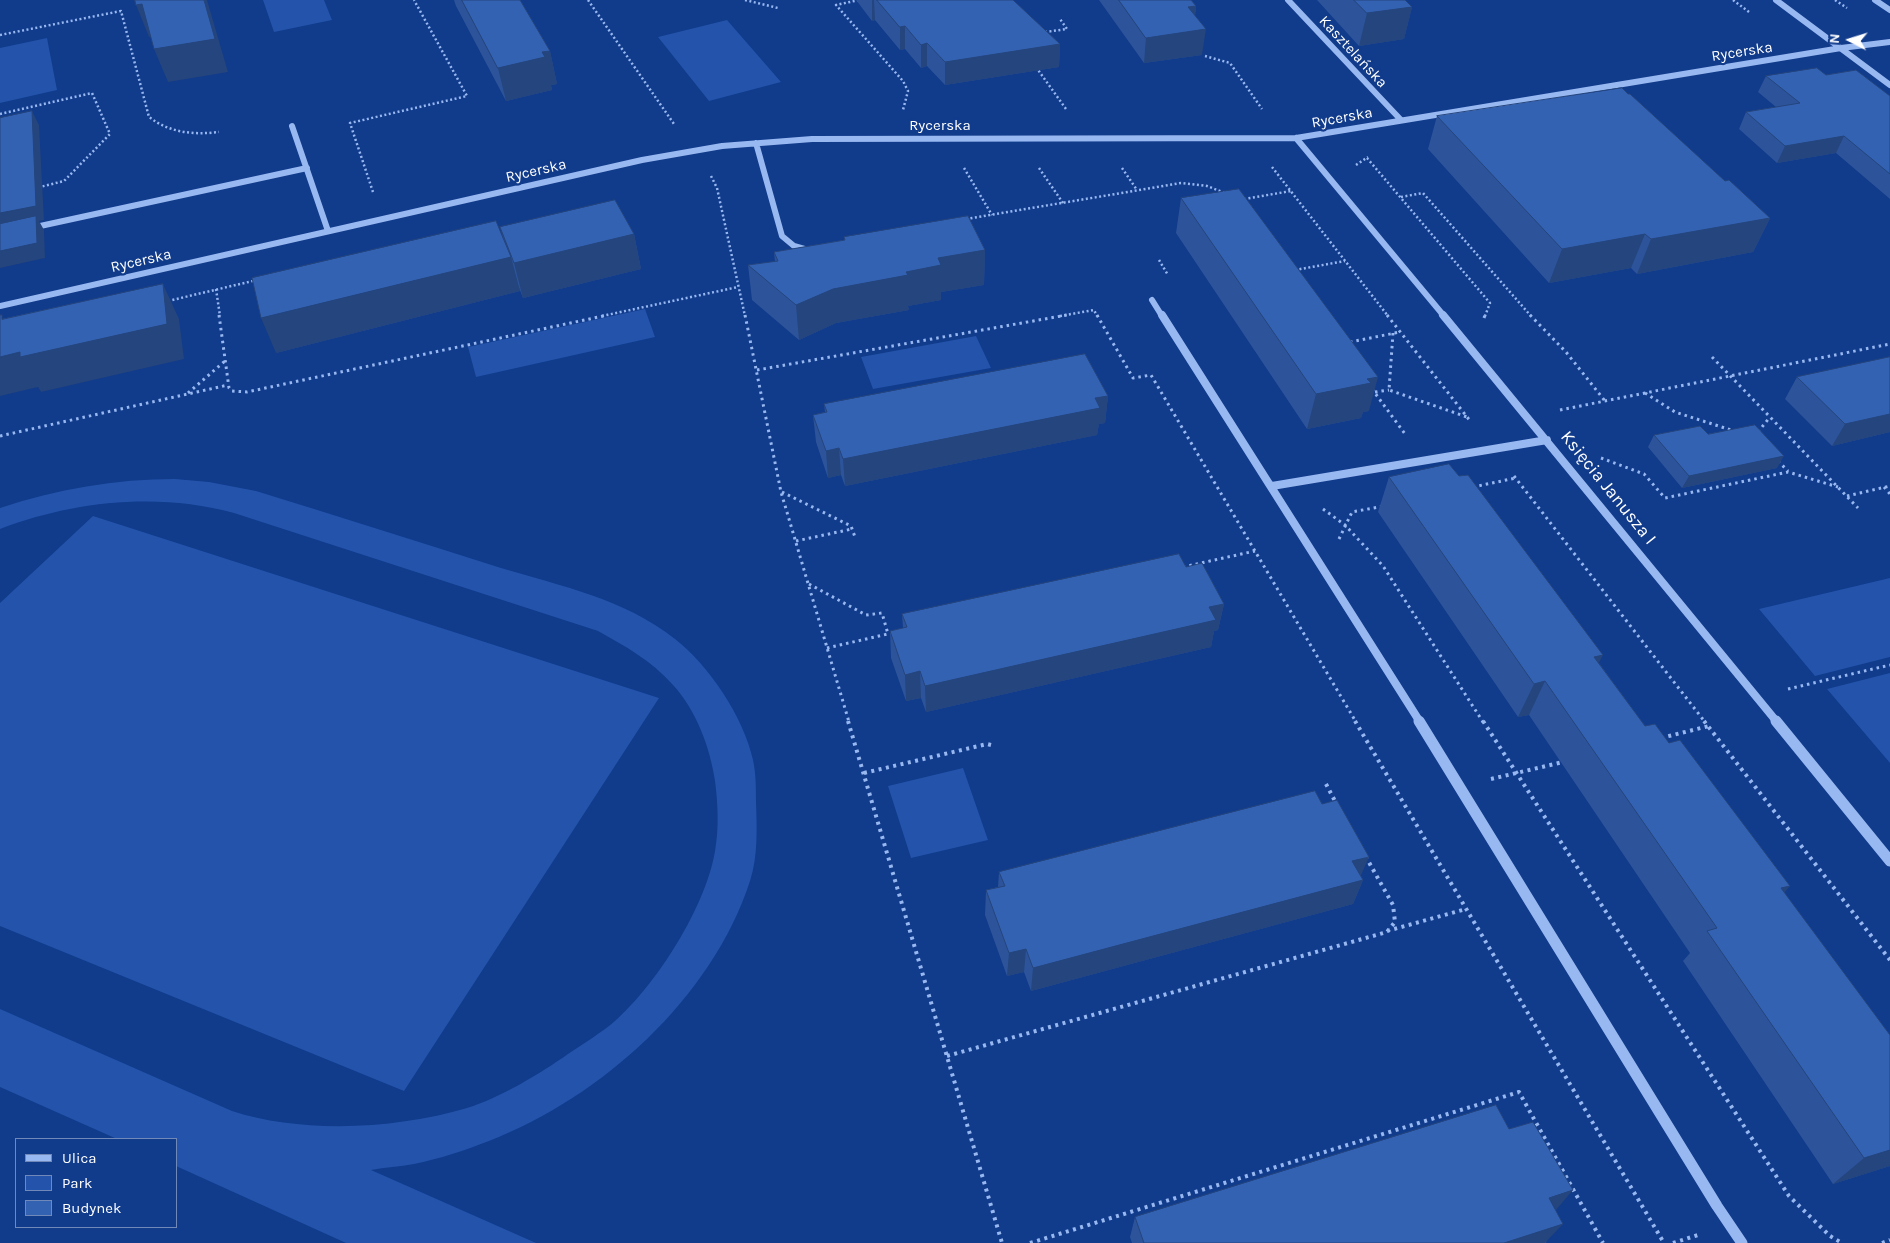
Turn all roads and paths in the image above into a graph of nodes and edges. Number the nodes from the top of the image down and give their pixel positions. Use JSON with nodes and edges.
{"nodes":[{"id":1,"x":588,"y":0,"type":"edge"},
{"id":2,"x":745,"y":0,"type":"edge"},
{"id":3,"x":858,"y":0,"type":"edge"},
{"id":4,"x":1288,"y":0,"type":"edge"},
{"id":5,"x":1776,"y":0,"type":"edge"},
{"id":6,"x":1875,"y":0,"type":"edge"},
{"id":7,"x":778,"y":8,"type":"dead end"},
{"id":8,"x":1890,"y":10,"type":"edge"},
{"id":9,"x":1060,"y":19,"type":"dead end"},
{"id":10,"x":1042,"y":33,"type":"edge"},
{"id":11,"x":0,"y":35,"type":"edge"},
{"id":12,"x":1890,"y":42,"type":"edge"},
{"id":13,"x":1841,"y":48,"type":"junction"},
{"id":14,"x":1206,"y":56,"type":"dead end"},
{"id":15,"x":1035,"y":65,"type":"edge"},
{"id":16,"x":1890,"y":85,"type":"edge"},
{"id":17,"x":1264,"y":112,"type":"dead end"},
{"id":18,"x":0,"y":114,"type":"edge"},
{"id":19,"x":902,"y":114,"type":"dead end"},
{"id":20,"x":1069,"y":114,"type":"dead end"},
{"id":21,"x":1401,"y":120,"type":"junction"},
{"id":22,"x":292,"y":126,"type":"dead end"},
{"id":23,"x":219,"y":132,"type":"dead end"},
{"id":24,"x":1296,"y":138,"type":"junction"},
{"id":25,"x":756,"y":143,"type":"junction"},
{"id":26,"x":690,"y":151,"type":"junction"},
{"id":27,"x":971,"y":164,"type":"dead end"},
{"id":28,"x":1046,"y":165,"type":"dead end"},
{"id":29,"x":1130,"y":165,"type":"dead end"},
{"id":30,"x":1271,"y":166,"type":"dead end"},
{"id":31,"x":307,"y":168,"type":"junction"},
{"id":32,"x":36,"y":188,"type":"edge"},
{"id":33,"x":1137,"y":190,"type":"junction"},
{"id":34,"x":1291,"y":191,"type":"junction"},
{"id":35,"x":1231,"y":197,"type":"edge"},
{"id":36,"x":1402,"y":197,"type":"dead end"},
{"id":37,"x":1236,"y":201,"type":"edge"},
{"id":38,"x":1063,"y":203,"type":"junction"},
{"id":39,"x":992,"y":215,"type":"junction"},
{"id":40,"x":958,"y":220,"type":"edge"},
{"id":41,"x":19,"y":230,"type":"edge"},
{"id":42,"x":328,"y":231,"type":"junction"},
{"id":43,"x":820,"y":249,"type":"edge"},
{"id":44,"x":1158,"y":260,"type":"dead end"},
{"id":45,"x":1346,"y":261,"type":"junction"},
{"id":46,"x":1287,"y":271,"type":"edge"},
{"id":47,"x":1169,"y":277,"type":"dead end"},
{"id":48,"x":738,"y":287,"type":"junction"},
{"id":49,"x":216,"y":289,"type":"dead end"},
{"id":50,"x":1152,"y":300,"type":"dead end"},
{"id":51,"x":0,"y":306,"type":"edge"},
{"id":52,"x":1400,"y":332,"type":"junction"},
{"id":53,"x":1393,"y":333,"type":"junction"},
{"id":54,"x":1348,"y":342,"type":"edge"},
{"id":55,"x":1890,"y":344,"type":"edge"},
{"id":56,"x":1712,"y":357,"type":"dead end"},
{"id":57,"x":225,"y":360,"type":"junction"},
{"id":58,"x":757,"y":370,"type":"junction"},
{"id":59,"x":1730,"y":376,"type":"junction"},
{"id":60,"x":228,"y":385,"type":"junction"},
{"id":61,"x":1370,"y":385,"type":"edge"},
{"id":62,"x":1390,"y":390,"type":"junction"},
{"id":63,"x":1375,"y":392,"type":"junction"},
{"id":64,"x":1645,"y":393,"type":"junction"},
{"id":65,"x":186,"y":394,"type":"junction"},
{"id":66,"x":1605,"y":401,"type":"junction"},
{"id":67,"x":1554,"y":412,"type":"dead end"},
{"id":68,"x":1770,"y":417,"type":"junction"},
{"id":69,"x":1467,"y":418,"type":"junction"},
{"id":70,"x":1738,"y":432,"type":"edge"},
{"id":71,"x":0,"y":436,"type":"edge"},
{"id":72,"x":1755,"y":436,"type":"edge"},
{"id":73,"x":1547,"y":440,"type":"junction"},
{"id":74,"x":1494,"y":450,"type":"junction"},
{"id":75,"x":1598,"y":457,"type":"dead end"},
{"id":76,"x":1775,"y":457,"type":"edge"},
{"id":77,"x":1425,"y":461,"type":"junction"},
{"id":78,"x":1788,"y":472,"type":"junction"},
{"id":79,"x":1516,"y":478,"type":"junction"},
{"id":80,"x":1300,"y":481,"type":"junction"},
{"id":81,"x":1272,"y":486,"type":"junction"},
{"id":82,"x":1890,"y":486,"type":"edge"},
{"id":83,"x":1838,"y":487,"type":"junction"},
{"id":84,"x":1884,"y":487,"type":"junction"},
{"id":85,"x":1468,"y":488,"type":"edge"},
{"id":86,"x":781,"y":492,"type":"junction"},
{"id":87,"x":1890,"y":494,"type":"edge"},
{"id":88,"x":1846,"y":496,"type":"junction"},
{"id":89,"x":1391,"y":504,"type":"edge"},
{"id":90,"x":1858,"y":508,"type":"dead end"},
{"id":91,"x":1345,"y":524,"type":"junction"},
{"id":92,"x":852,"y":529,"type":"junction"},
{"id":93,"x":855,"y":537,"type":"dead end"},
{"id":94,"x":796,"y":541,"type":"junction"},
{"id":95,"x":1255,"y":551,"type":"junction"},
{"id":96,"x":1178,"y":568,"type":"edge"},
{"id":97,"x":1325,"y":571,"type":"junction"},
{"id":98,"x":808,"y":584,"type":"junction"},
{"id":99,"x":898,"y":632,"type":"edge"},
{"id":100,"x":888,"y":634,"type":"junction"},
{"id":101,"x":827,"y":648,"type":"junction"},
{"id":102,"x":1890,"y":665,"type":"edge"},
{"id":103,"x":1785,"y":690,"type":"dead end"},
{"id":104,"x":1709,"y":726,"type":"junction"},
{"id":105,"x":1652,"y":740,"type":"edge"},
{"id":106,"x":991,"y":745,"type":"dead end"},
{"id":107,"x":1565,"y":761,"type":"edge"},
{"id":108,"x":864,"y":773,"type":"junction"},
{"id":109,"x":1517,"y":773,"type":"junction"},
{"id":110,"x":1326,"y":784,"type":"dead end"},
{"id":111,"x":1460,"y":787,"type":"junction"},
{"id":112,"x":1340,"y":810,"type":"edge"},
{"id":113,"x":1364,"y":853,"type":"edge"},
{"id":114,"x":1890,"y":861,"type":"edge"},
{"id":115,"x":1466,"y":909,"type":"junction"},
{"id":116,"x":1387,"y":932,"type":"junction"},
{"id":117,"x":1890,"y":960,"type":"edge"},
{"id":118,"x":947,"y":1056,"type":"junction"},
{"id":119,"x":1890,"y":1240,"type":"edge"},
{"id":120,"x":1002,"y":1243,"type":"edge"},
{"id":121,"x":1030,"y":1243,"type":"edge"},
{"id":122,"x":1603,"y":1243,"type":"edge"},
{"id":123,"x":1664,"y":1243,"type":"edge"},
{"id":124,"x":1742,"y":1243,"type":"edge"},
{"id":125,"x":1842,"y":1243,"type":"edge"},
{"id":126,"x":1882,"y":1243,"type":"edge"}],
"edges":[{"from":1,"to":26,"type":"path"},
{"from":2,"to":7,"type":"path"},
{"from":3,"to":19,"type":"path"},
{"from":4,"to":21,"type":"street","name":"Kasztelańska"},
{"from":5,"to":13,"type":"street"},
{"from":6,"to":8,"type":"street"},
{"from":9,"to":10,"type":"path"},
{"from":11,"to":23,"type":"path"},
{"from":12,"to":13,"type":"street","name":"Rycerska"},
{"from":13,"to":16,"type":"lane"},
{"from":13,"to":21,"type":"street","name":"Rycerska"},
{"from":14,"to":17,"type":"path"},
{"from":15,"to":20,"type":"path"},
{"from":18,"to":32,"type":"path"},
{"from":21,"to":24,"type":"street","name":"Rycerska"},
{"from":22,"to":31,"type":"street"},
{"from":24,"to":25,"type":"street","name":"Rycerska"},
{"from":24,"to":73,"type":"street","name":"Księcia Janusza I"},
{"from":25,"to":26,"type":"street","name":"Rycerska"},
{"from":25,"to":43,"type":"street"},
{"from":26,"to":42,"type":"street","name":"Rycerska"},
{"from":26,"to":48,"type":"path"},
{"from":27,"to":39,"type":"path"},
{"from":28,"to":38,"type":"path"},
{"from":29,"to":33,"type":"path"},
{"from":30,"to":34,"type":"path"},
{"from":31,"to":41,"type":"street"},
{"from":31,"to":42,"type":"street"},
{"from":33,"to":35,"type":"path"},
{"from":33,"to":38,"type":"path"},
{"from":34,"to":37,"type":"path"},
{"from":34,"to":45,"type":"path"},
{"from":36,"to":66,"type":"path"},
{"from":38,"to":39,"type":"path"},
{"from":39,"to":40,"type":"path"},
{"from":42,"to":51,"type":"street","name":"Rycerska"},
{"from":44,"to":47,"type":"path"},
{"from":45,"to":46,"type":"path"},
{"from":45,"to":52,"type":"path"},
{"from":48,"to":58,"type":"path"},
{"from":48,"to":60,"type":"path"},
{"from":49,"to":57,"type":"path"},
{"from":50,"to":81,"type":"street"},
{"from":52,"to":53,"type":"path"},
{"from":52,"to":69,"type":"path"},
{"from":53,"to":54,"type":"path"},
{"from":53,"to":62,"type":"path"},
{"from":55,"to":59,"type":"path"},
{"from":56,"to":59,"type":"path"},
{"from":57,"to":60,"type":"path"},
{"from":57,"to":65,"type":"path"},
{"from":58,"to":86,"type":"path"},
{"from":58,"to":95,"type":"path"},
{"from":59,"to":64,"type":"path"},
{"from":59,"to":68,"type":"path"},
{"from":60,"to":65,"type":"path"},
{"from":61,"to":63,"type":"path"},
{"from":62,"to":63,"type":"path"},
{"from":62,"to":69,"type":"path"},
{"from":63,"to":77,"type":"path"},
{"from":64,"to":66,"type":"path"},
{"from":64,"to":70,"type":"path"},
{"from":65,"to":71,"type":"path"},
{"from":66,"to":67,"type":"path"},
{"from":68,"to":72,"type":"path"},
{"from":68,"to":83,"type":"path"},
{"from":69,"to":74,"type":"path"},
{"from":73,"to":74,"type":"street"},
{"from":73,"to":114,"type":"street","name":"Księcia Janusza I"},
{"from":74,"to":77,"type":"street"},
{"from":74,"to":79,"type":"path"},
{"from":75,"to":78,"type":"path"},
{"from":76,"to":78,"type":"path"},
{"from":77,"to":80,"type":"street"},
{"from":78,"to":83,"type":"path"},
{"from":79,"to":85,"type":"path"},
{"from":79,"to":104,"type":"path"},
{"from":80,"to":81,"type":"street"},
{"from":80,"to":91,"type":"path"},
{"from":81,"to":97,"type":"street"},
{"from":82,"to":84,"type":"path"},
{"from":83,"to":88,"type":"path"},
{"from":84,"to":87,"type":"path"},
{"from":84,"to":88,"type":"path"},
{"from":86,"to":92,"type":"path"},
{"from":86,"to":94,"type":"path"},
{"from":88,"to":90,"type":"path"},
{"from":89,"to":91,"type":"path"},
{"from":91,"to":97,"type":"path"},
{"from":91,"to":109,"type":"path"},
{"from":92,"to":93,"type":"path"},
{"from":92,"to":94,"type":"path"},
{"from":94,"to":98,"type":"path"},
{"from":95,"to":96,"type":"path"},
{"from":95,"to":115,"type":"path"},
{"from":97,"to":111,"type":"street"},
{"from":98,"to":100,"type":"path"},
{"from":98,"to":101,"type":"path"},
{"from":99,"to":100,"type":"path"},
{"from":100,"to":101,"type":"path"},
{"from":101,"to":108,"type":"path"},
{"from":102,"to":103,"type":"path"},
{"from":104,"to":105,"type":"path"},
{"from":104,"to":117,"type":"path"},
{"from":106,"to":108,"type":"path"},
{"from":107,"to":109,"type":"path"},
{"from":108,"to":118,"type":"path"},
{"from":109,"to":111,"type":"path"},
{"from":109,"to":125,"type":"path"},
{"from":110,"to":112,"type":"path"},
{"from":111,"to":124,"type":"street"},
{"from":113,"to":116,"type":"path"},
{"from":115,"to":116,"type":"path"},
{"from":115,"to":123,"type":"path"},
{"from":116,"to":118,"type":"path"},
{"from":118,"to":120,"type":"path"},
{"from":119,"to":126,"type":"path"},
{"from":121,"to":122,"type":"path"}]}
